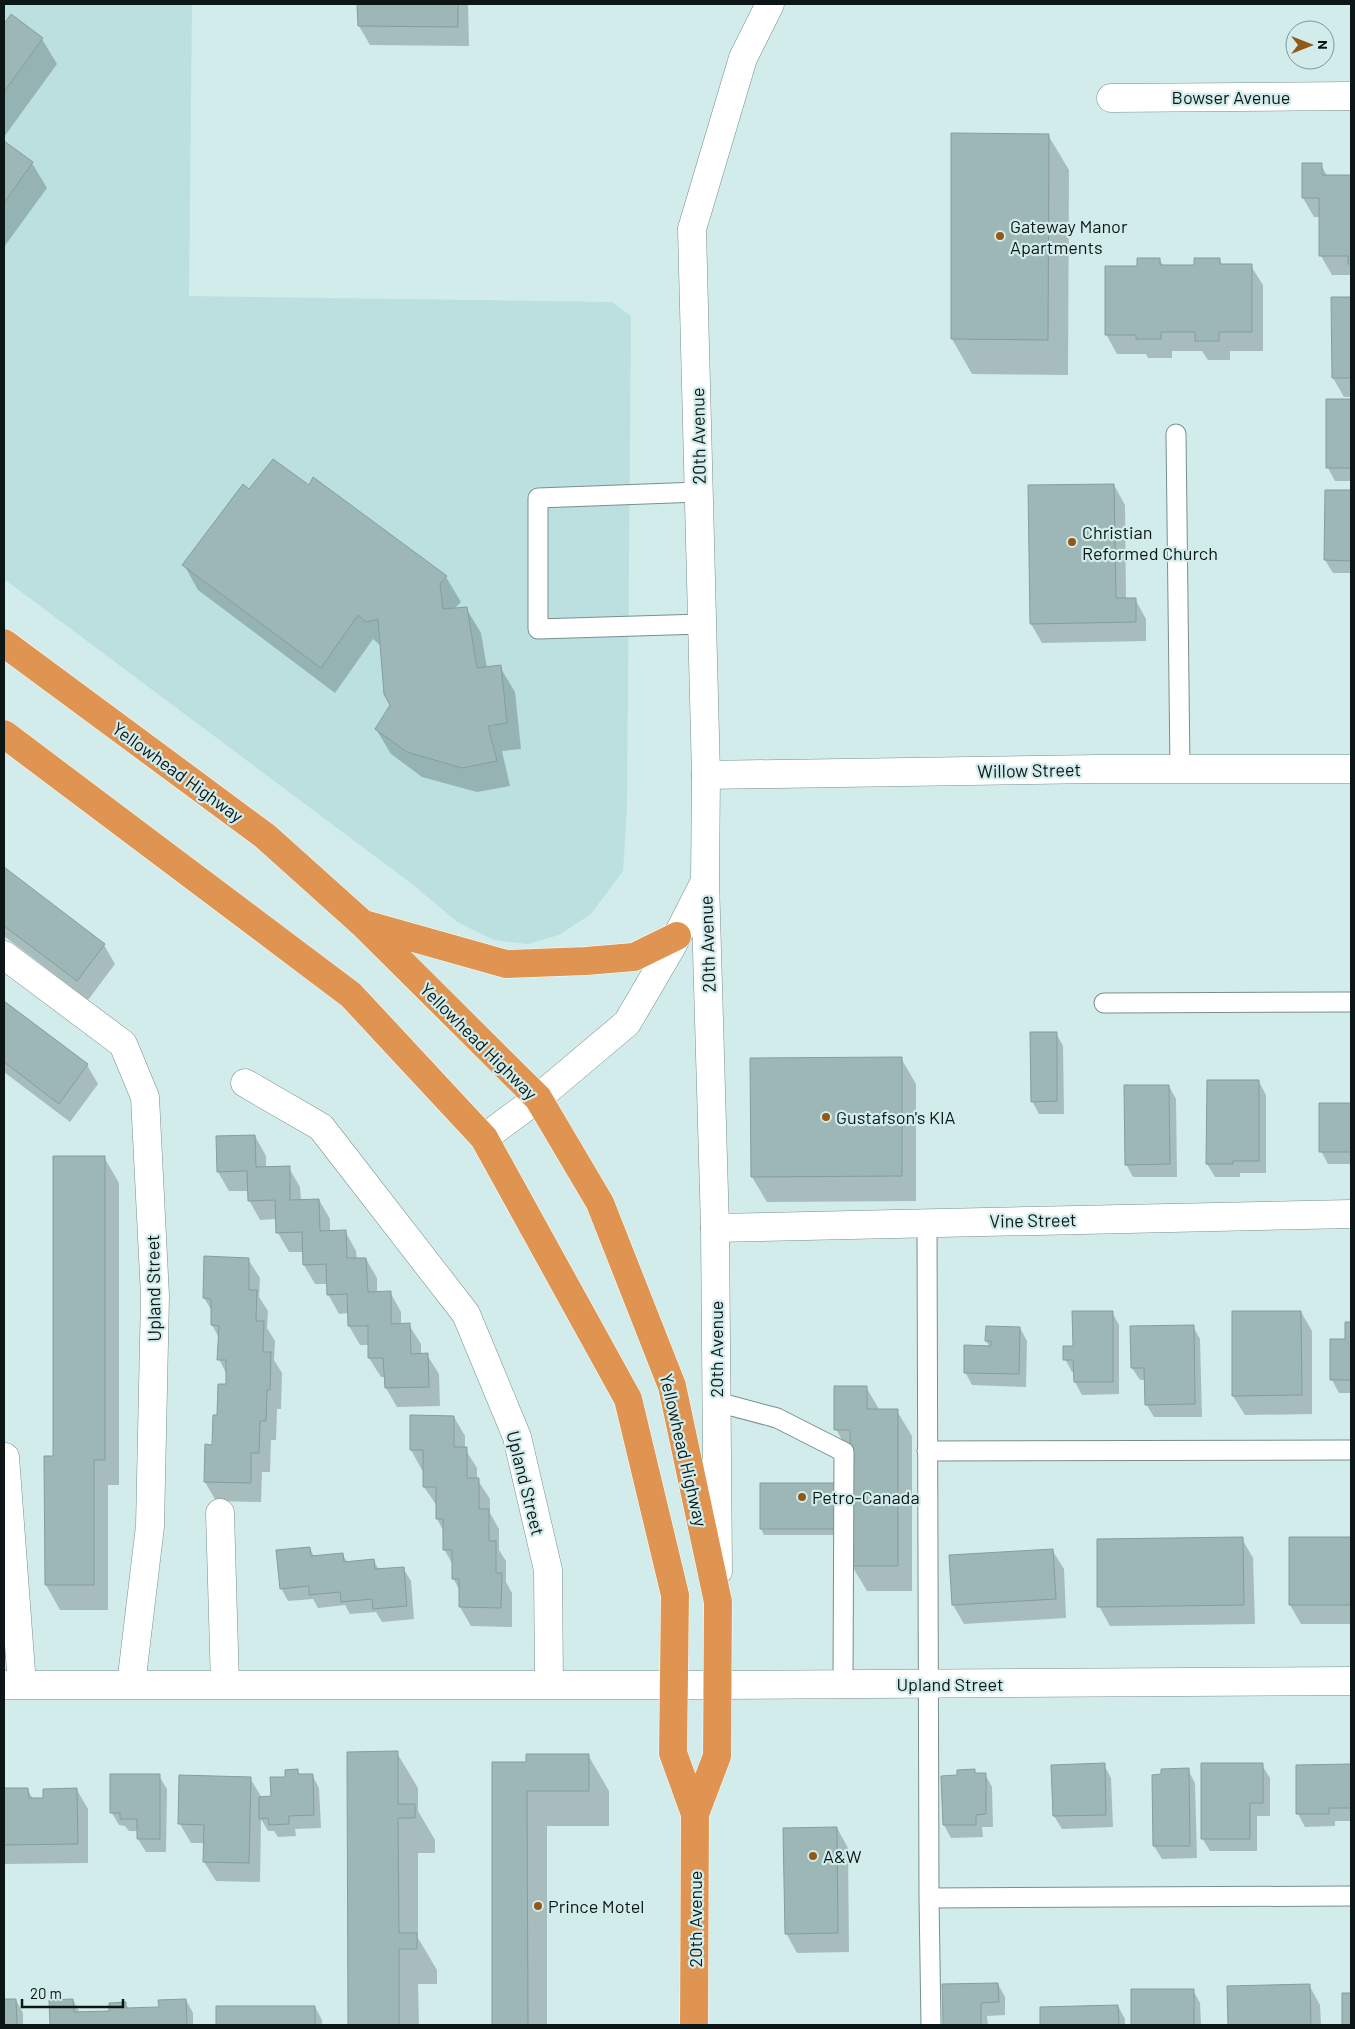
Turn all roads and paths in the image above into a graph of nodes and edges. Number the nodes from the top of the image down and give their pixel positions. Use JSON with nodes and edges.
{"nodes":[{"id":1,"x":770,"y":4,"type":"edge"},
{"id":2,"x":1351,"y":96,"type":"edge"},
{"id":3,"x":1111,"y":98,"type":"dead end"},
{"id":4,"x":1176,"y":434,"type":"dead end"},
{"id":5,"x":699,"y":492,"type":"junction"},
{"id":6,"x":702,"y":624,"type":"junction"},
{"id":7,"x":4,"y":643,"type":"edge"},
{"id":8,"x":4,"y":734,"type":"edge"},
{"id":9,"x":1180,"y":769,"type":"junction"},
{"id":10,"x":1351,"y":769,"type":"edge"},
{"id":11,"x":706,"y":775,"type":"junction"},
{"id":12,"x":705,"y":881,"type":"junction"},
{"id":13,"x":363,"y":924,"type":"junction"},
{"id":14,"x":677,"y":936,"type":"junction"},
{"id":15,"x":4,"y":955,"type":"edge"},
{"id":16,"x":1351,"y":1002,"type":"edge"},
{"id":17,"x":1104,"y":1003,"type":"dead end"},
{"id":18,"x":245,"y":1083,"type":"dead end"},
{"id":19,"x":538,"y":1098,"type":"junction"},
{"id":20,"x":484,"y":1138,"type":"junction"},
{"id":21,"x":1351,"y":1214,"type":"edge"},
{"id":22,"x":927,"y":1223,"type":"junction"},
{"id":23,"x":716,"y":1228,"type":"junction"},
{"id":24,"x":717,"y":1402,"type":"junction"},
{"id":25,"x":1351,"y":1450,"type":"edge"},
{"id":26,"x":927,"y":1452,"type":"junction"},
{"id":27,"x":6,"y":1457,"type":"dead end"},
{"id":28,"x":220,"y":1513,"type":"dead end"},
{"id":29,"x":718,"y":1602,"type":"junction"},
{"id":30,"x":1351,"y":1681,"type":"edge"},
{"id":31,"x":549,"y":1684,"type":"junction"},
{"id":32,"x":843,"y":1684,"type":"junction"},
{"id":33,"x":929,"y":1684,"type":"junction"},
{"id":34,"x":13,"y":1685,"type":"edge"},
{"id":35,"x":131,"y":1685,"type":"junction"},
{"id":36,"x":225,"y":1685,"type":"junction"},
{"id":37,"x":673,"y":1685,"type":"junction"},
{"id":38,"x":716,"y":1685,"type":"junction"},
{"id":39,"x":695,"y":1814,"type":"junction"},
{"id":40,"x":1351,"y":1896,"type":"edge"},
{"id":41,"x":929,"y":1898,"type":"junction"},
{"id":42,"x":694,"y":2025,"type":"edge"},
{"id":43,"x":931,"y":2025,"type":"edge"}],
"edges":[{"from":1,"to":5,"type":"street","name":"20th Avenue"},
{"from":2,"to":3,"type":"street","name":"Bowser Avenue"},
{"from":4,"to":9,"type":"lane"},
{"from":5,"to":6,"type":"street","name":"20th Avenue"},
{"from":5,"to":6,"type":"lane"},
{"from":6,"to":11,"type":"street","name":"20th Avenue"},
{"from":7,"to":13,"type":"highway","name":"Yellowhead Highway"},
{"from":8,"to":20,"type":"highway"},
{"from":9,"to":10,"type":"street","name":"Willow Street"},
{"from":9,"to":11,"type":"street","name":"Willow Street"},
{"from":11,"to":12,"type":"street","name":"20th Avenue"},
{"from":12,"to":14,"type":"street","name":"20th Avenue"},
{"from":12,"to":23,"type":"street","name":"20th Avenue"},
{"from":13,"to":14,"type":"highway"},
{"from":13,"to":19,"type":"highway","name":"Yellowhead Highway"},
{"from":14,"to":19,"type":"street","name":"20th Avenue"},
{"from":15,"to":35,"type":"street","name":"Upland Street"},
{"from":16,"to":17,"type":"lane"},
{"from":18,"to":31,"type":"street","name":"Upland Street"},
{"from":19,"to":20,"type":"street","name":"20th Avenue"},
{"from":19,"to":29,"type":"highway","name":"Yellowhead Highway"},
{"from":20,"to":37,"type":"highway"},
{"from":21,"to":22,"type":"street","name":"Vine Street"},
{"from":22,"to":23,"type":"street","name":"Vine Street"},
{"from":22,"to":26,"type":"lane"},
{"from":23,"to":24,"type":"street","name":"20th Avenue"},
{"from":24,"to":29,"type":"street","name":"20th Avenue"},
{"from":24,"to":32,"type":"lane"},
{"from":25,"to":26,"type":"lane"},
{"from":26,"to":33,"type":"lane"},
{"from":27,"to":34,"type":"street","name":"Upland Street"},
{"from":28,"to":36,"type":"street"},
{"from":29,"to":38,"type":"highway","name":"20th Avenue"},
{"from":30,"to":33,"type":"street","name":"Upland Street"},
{"from":31,"to":36,"type":"street","name":"Upland Street"},
{"from":31,"to":37,"type":"street","name":"Upland Street"},
{"from":32,"to":33,"type":"street","name":"Upland Street"},
{"from":32,"to":38,"type":"street","name":"Upland Street"},
{"from":33,"to":41,"type":"lane"},
{"from":34,"to":35,"type":"street","name":"Upland Street"},
{"from":35,"to":36,"type":"street","name":"Upland Street"},
{"from":37,"to":38,"type":"street","name":"Upland Street"},
{"from":37,"to":39,"type":"highway","name":"20th Avenue"},
{"from":38,"to":39,"type":"highway","name":"20th Avenue"},
{"from":39,"to":42,"type":"highway","name":"20th Avenue"},
{"from":40,"to":41,"type":"lane"},
{"from":41,"to":43,"type":"lane"}]}
